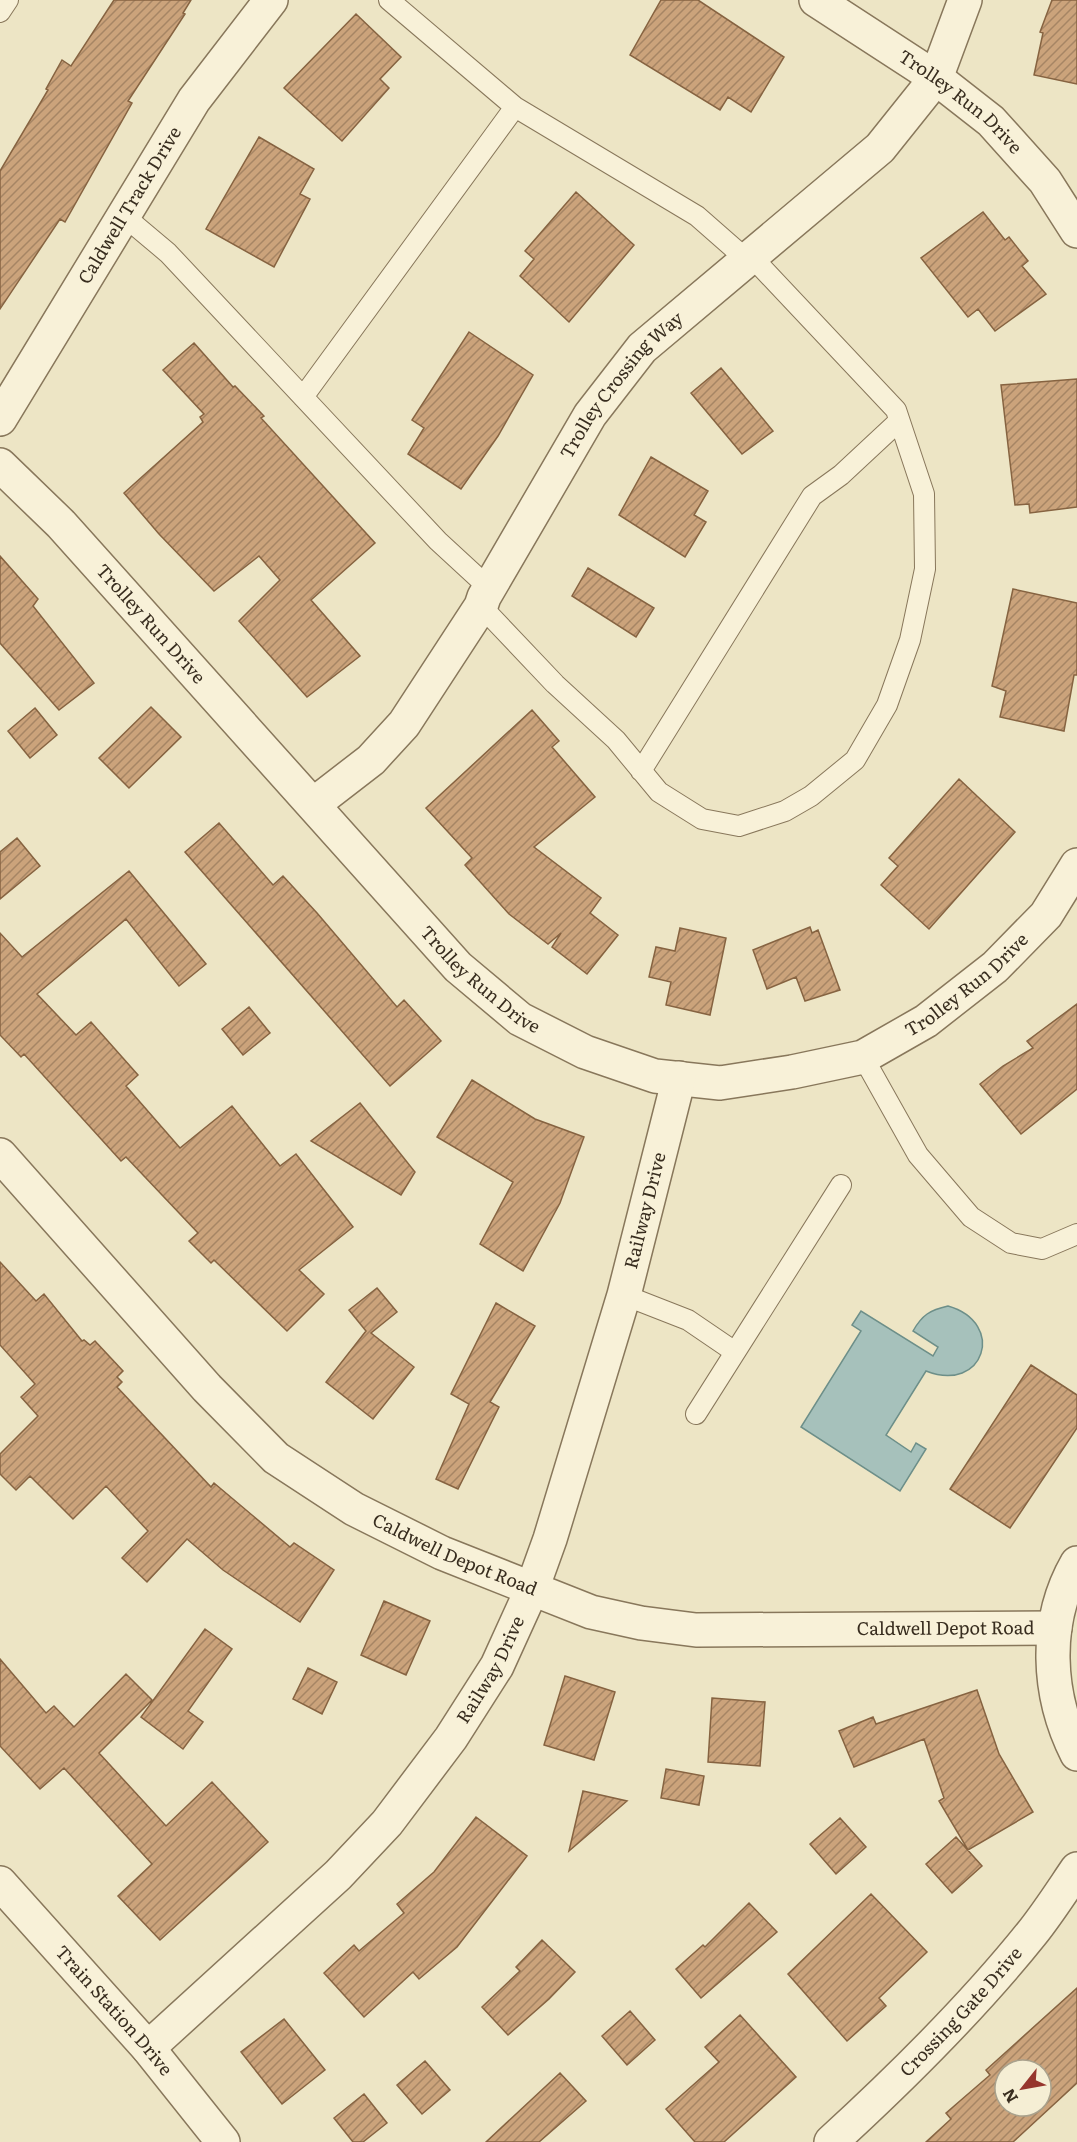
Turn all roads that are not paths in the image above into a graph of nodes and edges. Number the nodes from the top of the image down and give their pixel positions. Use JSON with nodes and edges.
{"nodes":[{"id":1,"x":8,"y":0,"type":"edge"},
{"id":2,"x":271,"y":0,"type":"edge"},
{"id":3,"x":389,"y":0,"type":"edge"},
{"id":4,"x":816,"y":0,"type":"edge"},
{"id":5,"x":964,"y":0,"type":"edge"},
{"id":6,"x":0,"y":12,"type":"edge"},
{"id":7,"x":936,"y":78,"type":"junction"},
{"id":8,"x":515,"y":107,"type":"junction"},
{"id":9,"x":124,"y":216,"type":"junction"},
{"id":10,"x":1077,"y":231,"type":"edge"},
{"id":11,"x":748,"y":257,"type":"junction"},
{"id":12,"x":303,"y":397,"type":"junction"},
{"id":13,"x":0,"y":419,"type":"edge"},
{"id":14,"x":899,"y":421,"type":"junction"},
{"id":15,"x":0,"y":465,"type":"edge"},
{"id":16,"x":485,"y":597,"type":"junction"},
{"id":17,"x":641,"y":771,"type":"junction"},
{"id":18,"x":314,"y":804,"type":"junction"},
{"id":19,"x":1077,"y":865,"type":"edge"},
{"id":20,"x":863,"y":1057,"type":"junction"},
{"id":21,"x":679,"y":1078,"type":"junction"},
{"id":22,"x":0,"y":1155,"type":"edge"},
{"id":23,"x":841,"y":1185,"type":"dead end"},
{"id":24,"x":1077,"y":1234,"type":"edge"},
{"id":25,"x":624,"y":1295,"type":"junction"},
{"id":26,"x":735,"y":1352,"type":"junction"},
{"id":27,"x":696,"y":1414,"type":"dead end"},
{"id":28,"x":1077,"y":1563,"type":"edge"},
{"id":29,"x":532,"y":1589,"type":"junction"},
{"id":30,"x":1055,"y":1628,"type":"junction"},
{"id":31,"x":1077,"y":1754,"type":"edge"},
{"id":32,"x":1077,"y":1869,"type":"edge"},
{"id":33,"x":0,"y":1883,"type":"edge"},
{"id":34,"x":148,"y":2048,"type":"junction"},
{"id":35,"x":223,"y":2142,"type":"edge"},
{"id":36,"x":831,"y":2142,"type":"edge"}],
"edges":[{"from":1,"to":6,"type":"lane"},
{"from":2,"to":9,"type":"street","name":"Caldwell Track Drive"},
{"from":3,"to":8,"type":"lane"},
{"from":4,"to":7,"type":"street","name":"Trolley Run Drive"},
{"from":5,"to":7,"type":"street","name":"Trolley Crossing Way"},
{"from":7,"to":10,"type":"street","name":"Trolley Run Drive"},
{"from":7,"to":11,"type":"street","name":"Trolley Crossing Way"},
{"from":8,"to":11,"type":"lane"},
{"from":8,"to":12,"type":"lane"},
{"from":9,"to":12,"type":"lane"},
{"from":9,"to":13,"type":"street","name":"Caldwell Track Drive"},
{"from":11,"to":14,"type":"lane"},
{"from":11,"to":16,"type":"street","name":"Trolley Crossing Way"},
{"from":12,"to":16,"type":"lane"},
{"from":14,"to":17,"type":"lane"},
{"from":14,"to":17,"type":"lane"},
{"from":15,"to":18,"type":"street","name":"Trolley Run Drive"},
{"from":16,"to":17,"type":"lane"},
{"from":16,"to":18,"type":"street","name":"Trolley Crossing Way"},
{"from":18,"to":21,"type":"street","name":"Trolley Run Drive"},
{"from":19,"to":20,"type":"street","name":"Trolley Run Drive"},
{"from":20,"to":21,"type":"street","name":"Trolley Run Drive"},
{"from":20,"to":24,"type":"lane"},
{"from":21,"to":25,"type":"street","name":"Railway Drive"},
{"from":22,"to":29,"type":"street","name":"Caldwell Depot Road"},
{"from":23,"to":26,"type":"lane"},
{"from":25,"to":26,"type":"lane"},
{"from":25,"to":29,"type":"street","name":"Railway Drive"},
{"from":26,"to":27,"type":"lane"},
{"from":28,"to":30,"type":"street"},
{"from":29,"to":30,"type":"street","name":"Caldwell Depot Road"},
{"from":29,"to":34,"type":"street","name":"Railway Drive"},
{"from":30,"to":31,"type":"street"},
{"from":32,"to":36,"type":"street","name":"Crossing Gate Drive"},
{"from":33,"to":34,"type":"street","name":"Train Station Drive"},
{"from":34,"to":35,"type":"street","name":"Train Station Drive"}]}
